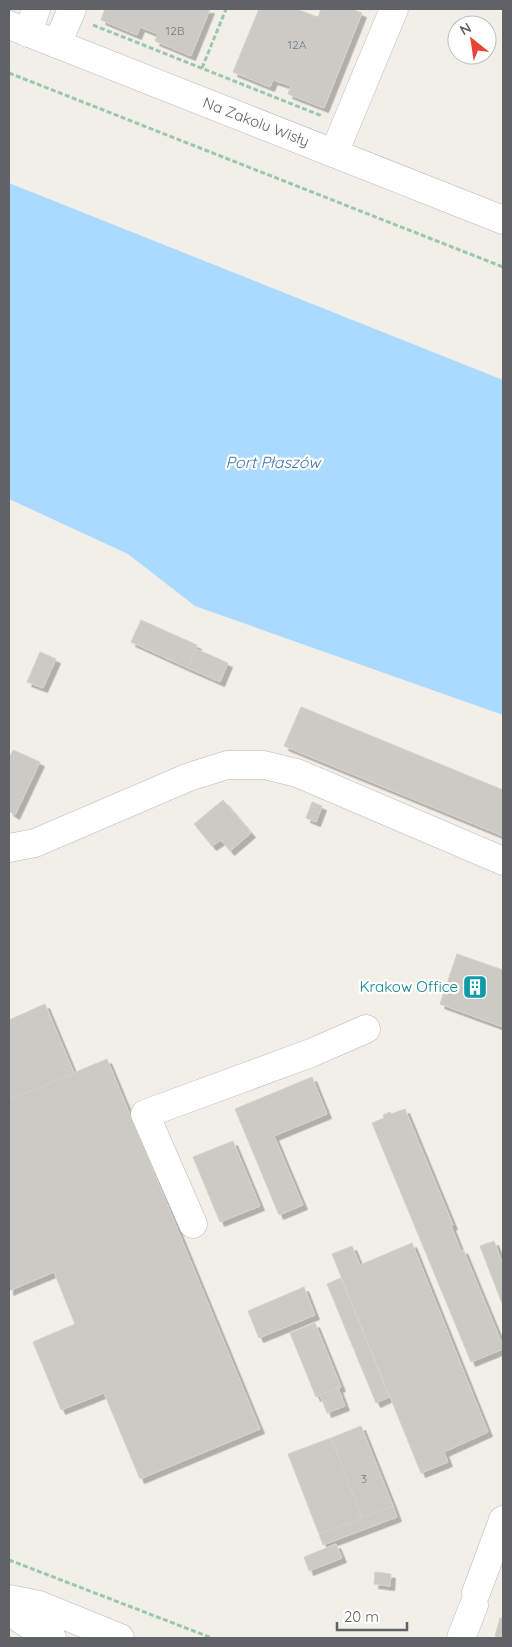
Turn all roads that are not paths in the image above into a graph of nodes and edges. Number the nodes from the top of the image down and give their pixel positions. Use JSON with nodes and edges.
{"nodes":[{"id":1,"x":394,"y":9,"type":"edge"},
{"id":2,"x":70,"y":12,"type":"edge"},
{"id":3,"x":24,"y":22,"type":"edge"},
{"id":4,"x":57,"y":44,"type":"junction"},
{"id":5,"x":334,"y":153,"type":"junction"},
{"id":6,"x":503,"y":220,"type":"edge"},
{"id":7,"x":9,"y":848,"type":"edge"},
{"id":8,"x":503,"y":862,"type":"edge"},
{"id":9,"x":366,"y":1028,"type":"dead end"},
{"id":10,"x":193,"y":1224,"type":"dead end"},
{"id":11,"x":503,"y":1520,"type":"edge"},
{"id":12,"x":9,"y":1599,"type":"edge"},
{"id":13,"x":9,"y":1611,"type":"edge"},
{"id":14,"x":52,"y":1638,"type":"edge"},
{"id":15,"x":120,"y":1638,"type":"edge"},
{"id":16,"x":461,"y":1638,"type":"edge"}],
"edges":[{"from":1,"to":5,"type":"street"},
{"from":2,"to":4,"type":"street"},
{"from":3,"to":4,"type":"street","name":"Na Zakolu Wisły"},
{"from":4,"to":5,"type":"street","name":"Na Zakolu Wisły"},
{"from":5,"to":6,"type":"street","name":"Na Zakolu Wisły"},
{"from":7,"to":8,"type":"street"},
{"from":9,"to":10,"type":"street"},
{"from":11,"to":16,"type":"street"},
{"from":12,"to":15,"type":"street"},
{"from":13,"to":14,"type":"street"}]}
